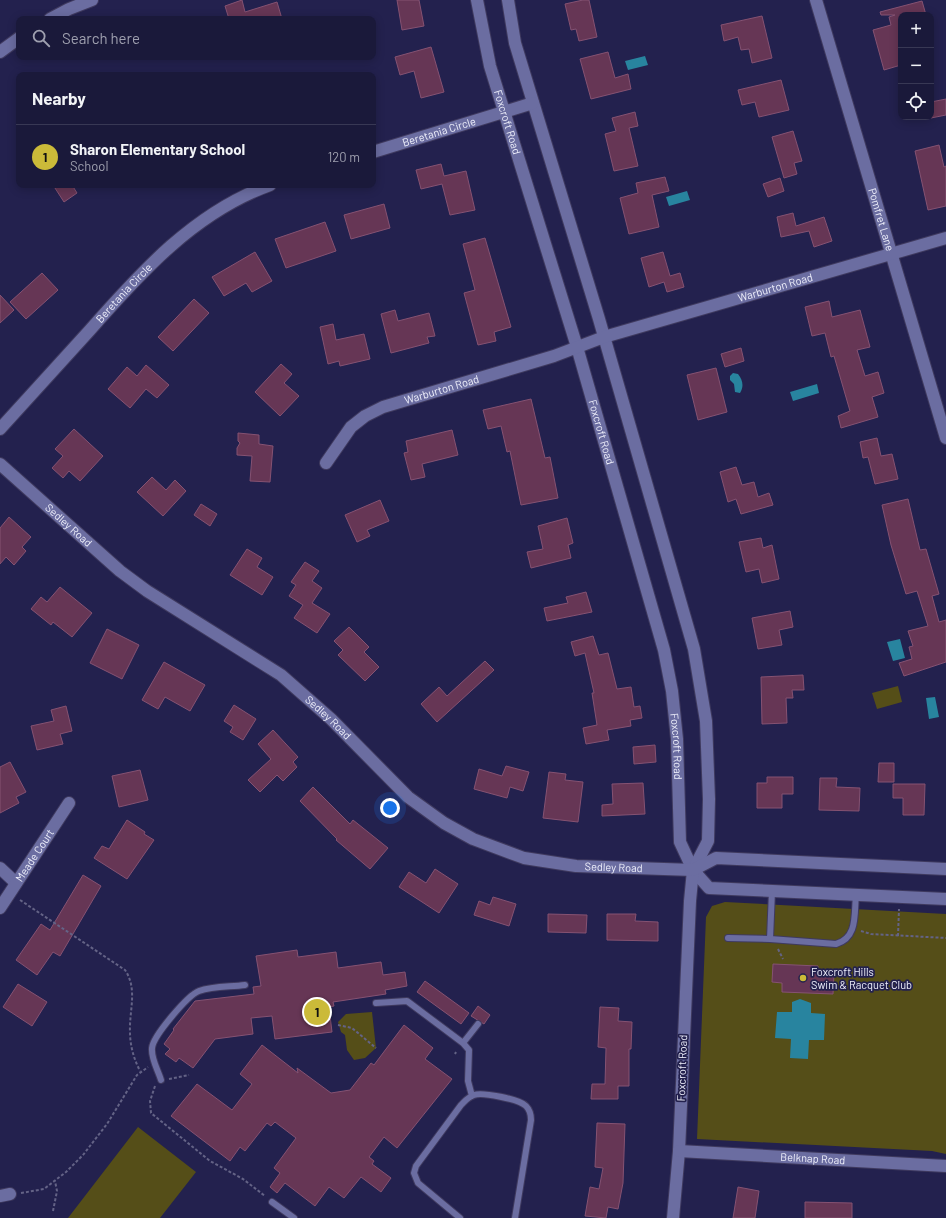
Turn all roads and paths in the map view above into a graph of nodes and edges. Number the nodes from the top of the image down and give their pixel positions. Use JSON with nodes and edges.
{"nodes":[{"id":1,"x":92,"y":0,"type":"edge"},
{"id":2,"x":477,"y":0,"type":"edge"},
{"id":3,"x":508,"y":0,"type":"edge"},
{"id":4,"x":816,"y":0,"type":"edge"},
{"id":5,"x":56,"y":16,"type":"edge"},
{"id":6,"x":16,"y":40,"type":"edge"},
{"id":7,"x":0,"y":52,"type":"edge"},
{"id":8,"x":533,"y":103,"type":"junction"},
{"id":9,"x":505,"y":111,"type":"junction"},
{"id":10,"x":376,"y":151,"type":"edge"},
{"id":11,"x":264,"y":188,"type":"edge"},
{"id":12,"x":946,"y":238,"type":"edge"},
{"id":13,"x":891,"y":255,"type":"junction"},
{"id":14,"x":604,"y":337,"type":"junction"},
{"id":15,"x":577,"y":347,"type":"junction"},
{"id":16,"x":0,"y":429,"type":"edge"},
{"id":17,"x":946,"y":438,"type":"edge"},
{"id":18,"x":326,"y":462,"type":"dead end"},
{"id":19,"x":0,"y":464,"type":"edge"},
{"id":20,"x":69,"y":803,"type":"dead end"},
{"id":21,"x":0,"y":868,"type":"edge"},
{"id":22,"x":946,"y":869,"type":"edge"},
{"id":23,"x":693,"y":870,"type":"junction"},
{"id":24,"x":13,"y":888,"type":"junction"},
{"id":25,"x":772,"y":891,"type":"junction"},
{"id":26,"x":856,"y":895,"type":"junction"},
{"id":27,"x":946,"y":899,"type":"edge"},
{"id":28,"x":900,"y":906,"type":"dead end"},
{"id":29,"x":0,"y":908,"type":"edge"},
{"id":30,"x":859,"y":931,"type":"dead end"},
{"id":31,"x":898,"y":936,"type":"junction"},
{"id":32,"x":728,"y":938,"type":"dead end"},
{"id":33,"x":946,"y":938,"type":"edge"},
{"id":34,"x":770,"y":939,"type":"junction"},
{"id":35,"x":245,"y":985,"type":"dead end"},
{"id":36,"x":376,"y":1003,"type":"dead end"},
{"id":37,"x":478,"y":1024,"type":"dead end"},
{"id":38,"x":338,"y":1025,"type":"dead end"},
{"id":39,"x":463,"y":1043,"type":"junction"},
{"id":40,"x":376,"y":1048,"type":"dead end"},
{"id":41,"x":155,"y":1063,"type":"junction"},
{"id":42,"x":140,"y":1071,"type":"junction"},
{"id":43,"x":189,"y":1075,"type":"dead end"},
{"id":44,"x":161,"y":1080,"type":"junction"},
{"id":45,"x":472,"y":1096,"type":"junction"},
{"id":46,"x":678,"y":1151,"type":"junction"},
{"id":47,"x":946,"y":1166,"type":"edge"},
{"id":48,"x":55,"y":1181,"type":"junction"},
{"id":49,"x":5,"y":1195,"type":"edge"},
{"id":50,"x":272,"y":1202,"type":"joint"},
{"id":51,"x":53,"y":1211,"type":"dead end"},
{"id":52,"x":294,"y":1218,"type":"edge"},
{"id":53,"x":460,"y":1218,"type":"edge"},
{"id":54,"x":515,"y":1218,"type":"edge"},
{"id":55,"x":673,"y":1218,"type":"edge"}],
"edges":[{"from":1,"to":5,"type":"street"},
{"from":2,"to":9,"type":"street","name":"Foxcroft Road"},
{"from":3,"to":8,"type":"street","name":"Foxcroft Road"},
{"from":4,"to":13,"type":"street","name":"Pomfret Lane"},
{"from":6,"to":7,"type":"street"},
{"from":8,"to":9,"type":"street","name":"Beretania Circle"},
{"from":8,"to":14,"type":"street","name":"Foxcroft Road"},
{"from":9,"to":10,"type":"street","name":"Beretania Circle"},
{"from":9,"to":15,"type":"street","name":"Foxcroft Road"},
{"from":11,"to":16,"type":"street","name":"Beretania Circle"},
{"from":12,"to":13,"type":"street","name":"Warburton Road"},
{"from":13,"to":14,"type":"street","name":"Warburton Road"},
{"from":13,"to":17,"type":"street","name":"Pomfret Lane"},
{"from":14,"to":15,"type":"street","name":"Warburton Road"},
{"from":14,"to":23,"type":"street","name":"Foxcroft Road"},
{"from":15,"to":18,"type":"street","name":"Warburton Road"},
{"from":15,"to":23,"type":"street","name":"Foxcroft Road"},
{"from":19,"to":23,"type":"street","name":"Sedley Road"},
{"from":20,"to":24,"type":"street","name":"Meade Court"},
{"from":21,"to":24,"type":"street"},
{"from":22,"to":23,"type":"street","name":"Sedley Road"},
{"from":23,"to":25,"type":"street"},
{"from":23,"to":46,"type":"street","name":"Foxcroft Road"},
{"from":24,"to":29,"type":"street","name":"Meade Court"},
{"from":24,"to":42,"type":"path"},
{"from":25,"to":26,"type":"street"},
{"from":25,"to":34,"type":"lane"},
{"from":26,"to":27,"type":"street"},
{"from":26,"to":34,"type":"lane"},
{"from":28,"to":31,"type":"path"},
{"from":30,"to":31,"type":"path"},
{"from":31,"to":33,"type":"path"},
{"from":32,"to":34,"type":"lane"},
{"from":35,"to":41,"type":"lane"},
{"from":36,"to":39,"type":"lane"},
{"from":37,"to":39,"type":"lane"},
{"from":38,"to":40,"type":"path"},
{"from":39,"to":45,"type":"lane"},
{"from":41,"to":42,"type":"path"},
{"from":41,"to":44,"type":"lane"},
{"from":42,"to":48,"type":"path"},
{"from":43,"to":44,"type":"path"},
{"from":44,"to":50,"type":"path"},
{"from":45,"to":53,"type":"lane"},
{"from":45,"to":54,"type":"lane"},
{"from":46,"to":47,"type":"street","name":"Belknap Road"},
{"from":46,"to":55,"type":"street","name":"Foxcroft Road"},
{"from":48,"to":49,"type":"path"},
{"from":48,"to":51,"type":"path"},
{"from":50,"to":52,"type":"lane"}]}
